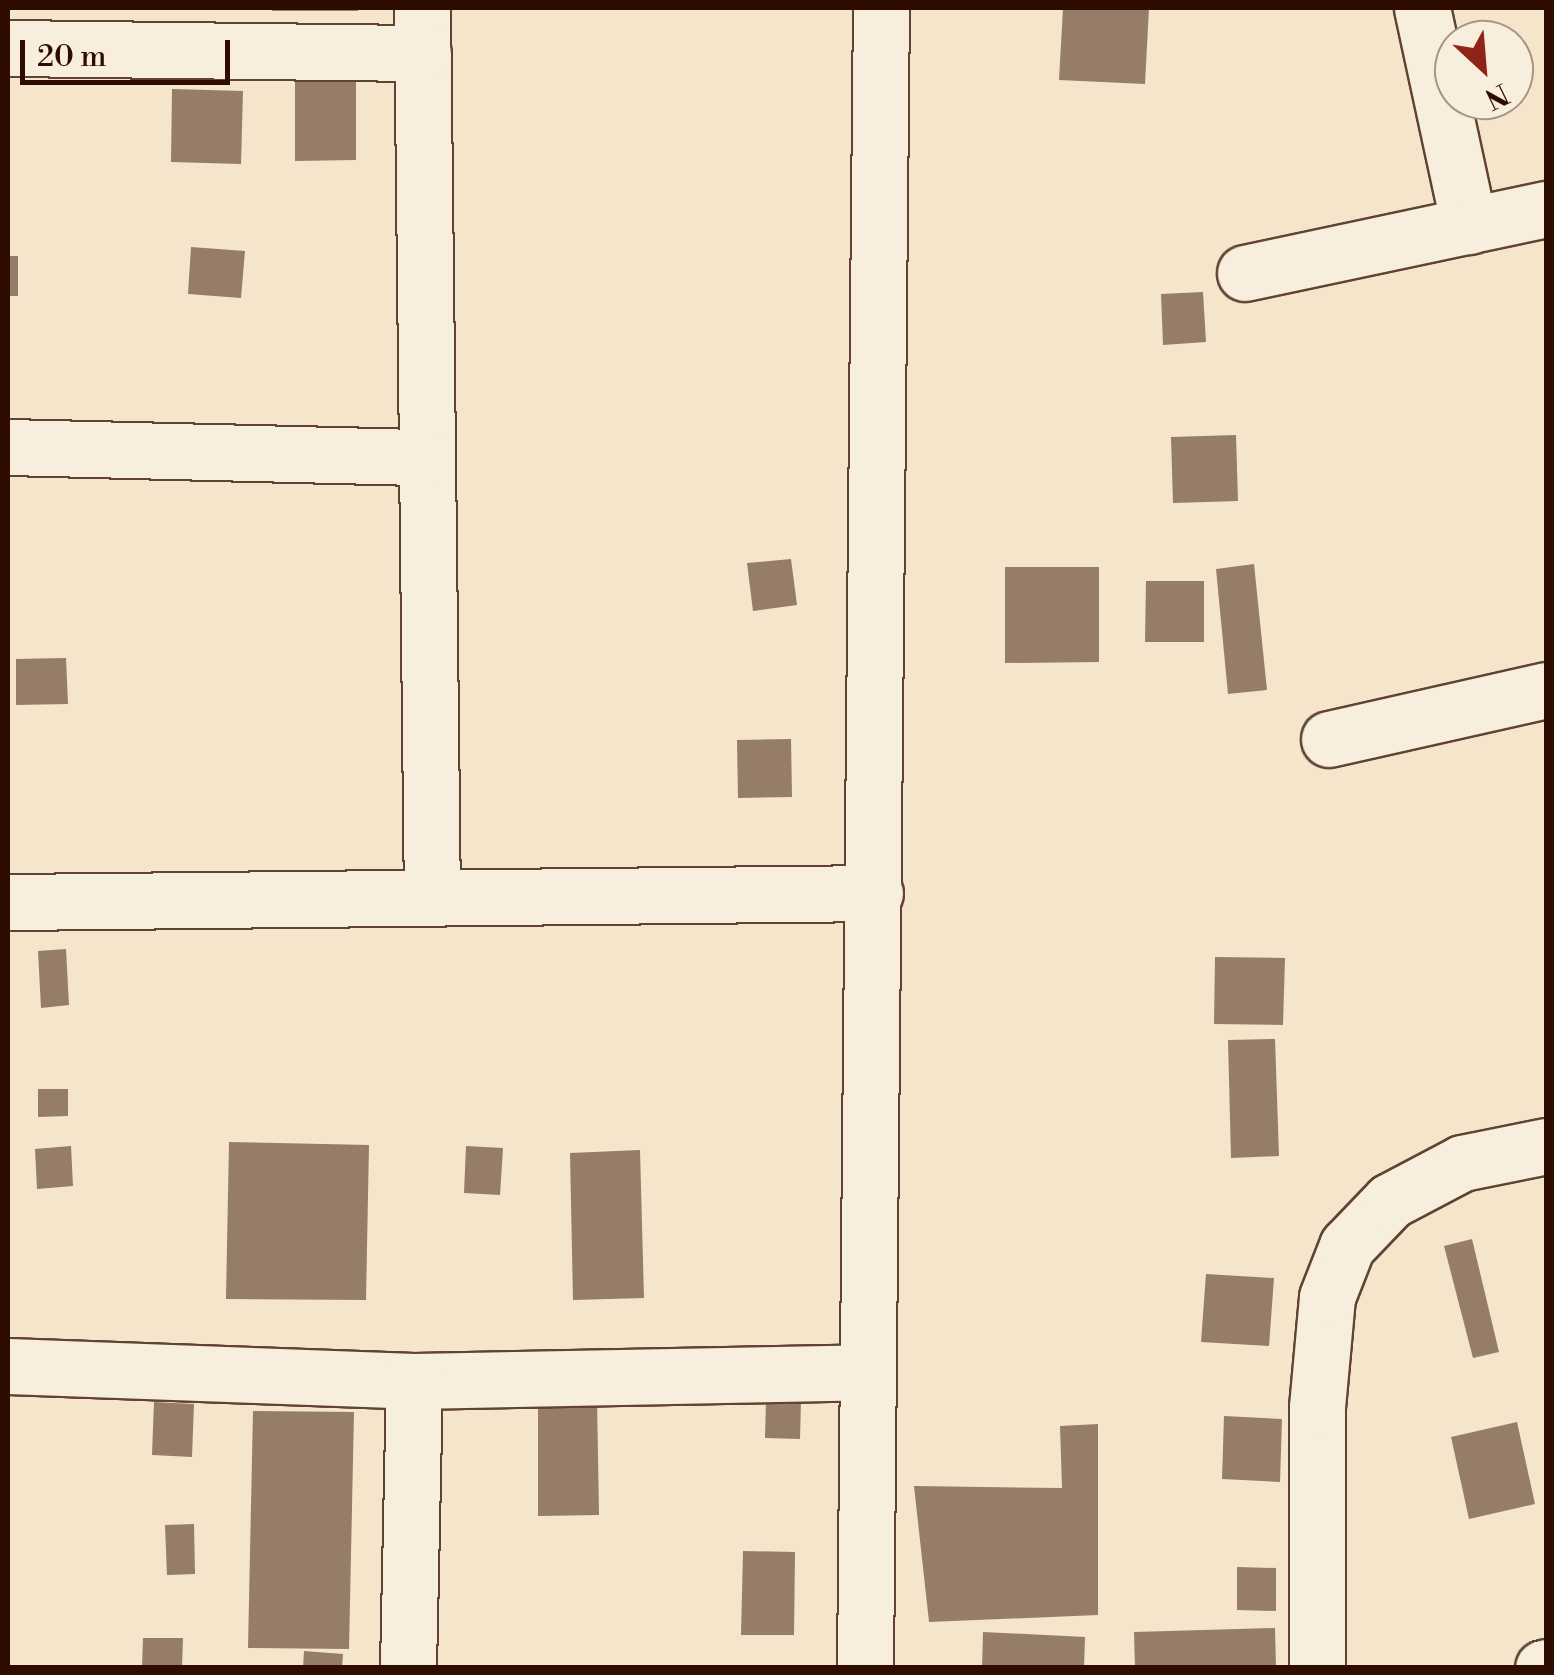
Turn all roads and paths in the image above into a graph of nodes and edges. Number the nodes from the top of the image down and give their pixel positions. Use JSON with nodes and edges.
{"nodes":[{"id":1,"x":881,"y":8,"type":"edge"},
{"id":2,"x":1422,"y":8,"type":"edge"},
{"id":3,"x":423,"y":30,"type":"edge"},
{"id":4,"x":8,"y":48,"type":"edge"},
{"id":5,"x":1546,"y":209,"type":"edge"},
{"id":6,"x":1469,"y":226,"type":"junction"},
{"id":7,"x":1245,"y":273,"type":"dead end"},
{"id":8,"x":8,"y":447,"type":"edge"},
{"id":9,"x":426,"y":458,"type":"junction"},
{"id":10,"x":1546,"y":690,"type":"edge"},
{"id":11,"x":1330,"y":739,"type":"dead end"},
{"id":12,"x":875,"y":893,"type":"junction"},
{"id":13,"x":432,"y":898,"type":"junction"},
{"id":14,"x":8,"y":902,"type":"edge"},
{"id":15,"x":1546,"y":1146,"type":"edge"},
{"id":16,"x":8,"y":1366,"type":"edge"},
{"id":17,"x":868,"y":1372,"type":"junction"},
{"id":18,"x":414,"y":1380,"type":"junction"},
{"id":19,"x":408,"y":1668,"type":"edge"},
{"id":20,"x":866,"y":1668,"type":"edge"},
{"id":21,"x":1317,"y":1668,"type":"edge"}],
"edges":[{"from":1,"to":12,"type":"street"},
{"from":2,"to":6,"type":"street"},
{"from":3,"to":4,"type":"street"},
{"from":3,"to":9,"type":"street"},
{"from":5,"to":6,"type":"street"},
{"from":6,"to":7,"type":"street"},
{"from":8,"to":9,"type":"street"},
{"from":9,"to":13,"type":"street"},
{"from":10,"to":11,"type":"street"},
{"from":12,"to":13,"type":"street"},
{"from":12,"to":17,"type":"street"},
{"from":13,"to":14,"type":"street"},
{"from":15,"to":21,"type":"street"},
{"from":16,"to":18,"type":"street"},
{"from":17,"to":18,"type":"street"},
{"from":17,"to":20,"type":"street"},
{"from":18,"to":19,"type":"street"}]}
